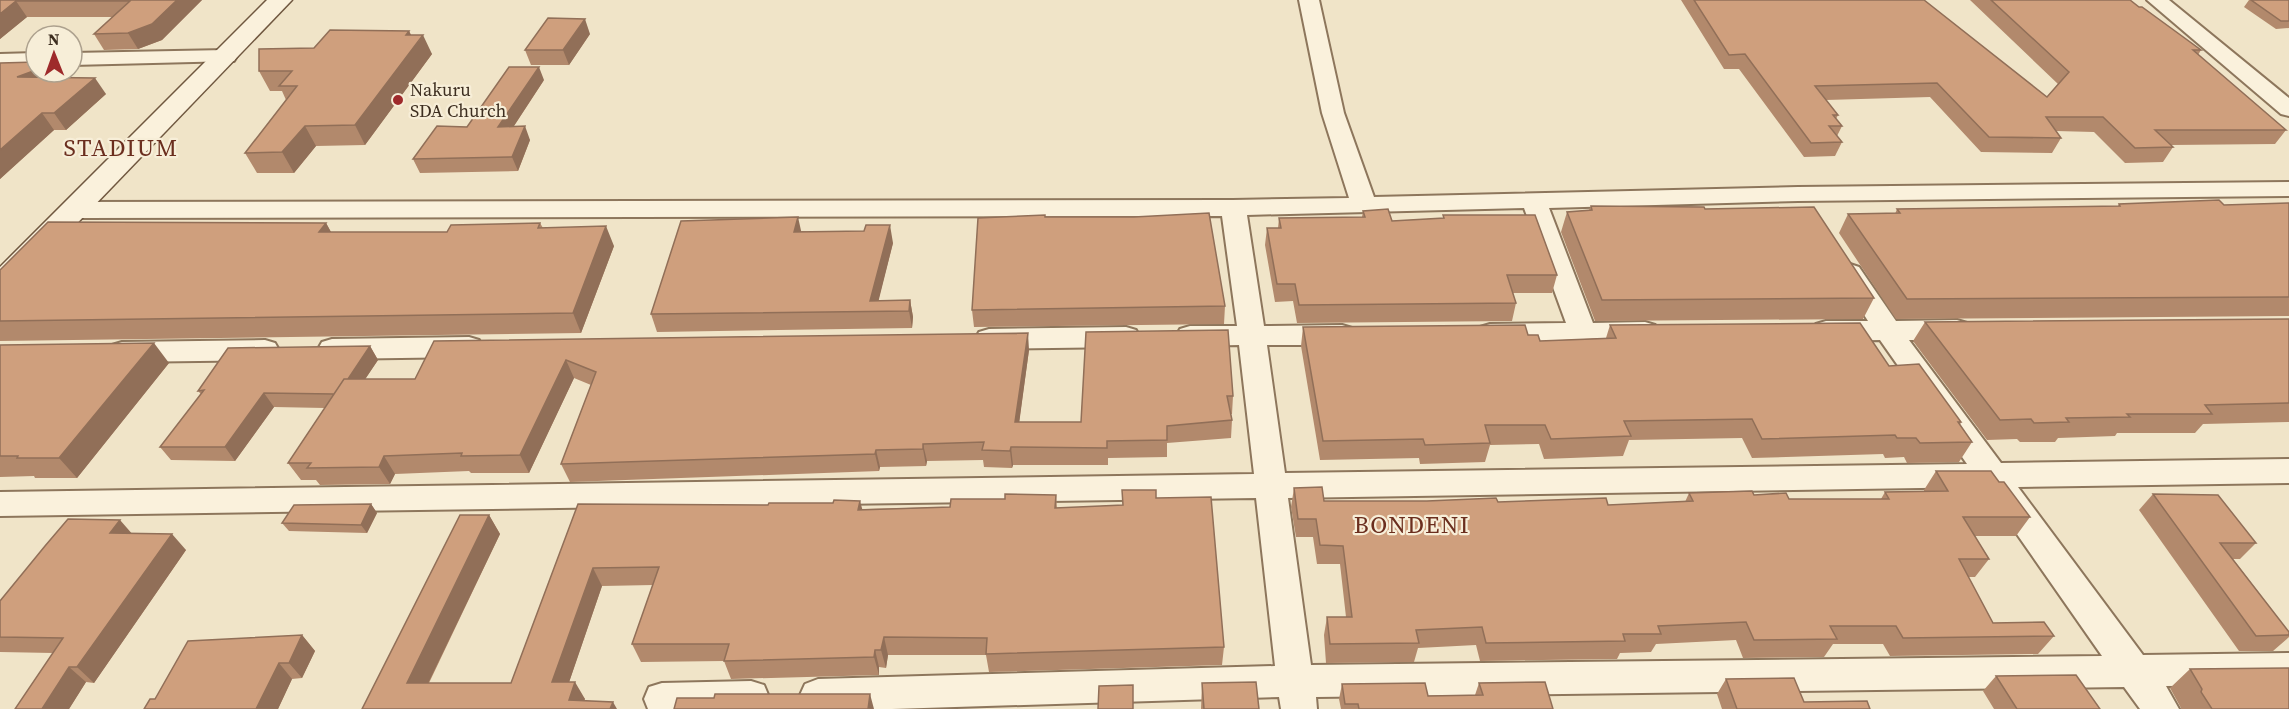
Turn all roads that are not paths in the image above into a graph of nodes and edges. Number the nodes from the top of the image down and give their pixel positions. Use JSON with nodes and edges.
{"nodes":[{"id":1,"x":280,"y":0,"type":"edge"},
{"id":2,"x":1309,"y":0,"type":"edge"},
{"id":3,"x":2157,"y":0,"type":"edge"},
{"id":4,"x":226,"y":56,"type":"junction"},
{"id":5,"x":24,"y":59,"type":"edge"},
{"id":6,"x":84,"y":59,"type":"edge"},
{"id":7,"x":0,"y":60,"type":"edge"},
{"id":8,"x":2289,"y":109,"type":"edge"},
{"id":9,"x":2289,"y":189,"type":"edge"},
{"id":10,"x":1798,"y":194,"type":"junction"},
{"id":11,"x":1533,"y":199,"type":"junction"},
{"id":12,"x":1364,"y":205,"type":"junction"},
{"id":13,"x":1233,"y":208,"type":"junction"},
{"id":14,"x":73,"y":210,"type":"junction"},
{"id":15,"x":1817,"y":223,"type":"edge"},
{"id":16,"x":1836,"y":253,"type":"edge"},
{"id":17,"x":0,"y":285,"type":"edge"},
{"id":18,"x":1982,"y":330,"type":"edge"},
{"id":19,"x":1806,"y":331,"type":"edge"},
{"id":20,"x":1888,"y":331,"type":"junction"},
{"id":21,"x":1665,"y":332,"type":"edge"},
{"id":22,"x":1583,"y":333,"type":"junction"},
{"id":23,"x":1371,"y":334,"type":"edge"},
{"id":24,"x":1465,"y":334,"type":"edge"},
{"id":25,"x":1253,"y":335,"type":"junction"},
{"id":26,"x":967,"y":339,"type":"edge"},
{"id":27,"x":489,"y":346,"type":"edge"},
{"id":28,"x":96,"y":352,"type":"edge"},
{"id":29,"x":2289,"y":471,"type":"edge"},
{"id":30,"x":1994,"y":477,"type":"junction"},
{"id":31,"x":1269,"y":487,"type":"junction"},
{"id":32,"x":0,"y":504,"type":"edge"},
{"id":33,"x":2289,"y":669,"type":"edge"},
{"id":34,"x":2132,"y":670,"type":"junction"},
{"id":35,"x":1297,"y":695,"type":"edge"},
{"id":36,"x":662,"y":699,"type":"dead end"},
{"id":37,"x":2160,"y":709,"type":"edge"}],
"edges":[{"from":1,"to":4,"type":"street"},
{"from":2,"to":12,"type":"street"},
{"from":3,"to":8,"type":"street"},
{"from":4,"to":6,"type":"street"},
{"from":4,"to":14,"type":"street"},
{"from":5,"to":7,"type":"street"},
{"from":9,"to":10,"type":"street"},
{"from":10,"to":11,"type":"street"},
{"from":10,"to":15,"type":"street"},
{"from":11,"to":12,"type":"street"},
{"from":11,"to":22,"type":"street"},
{"from":12,"to":13,"type":"street"},
{"from":13,"to":14,"type":"street"},
{"from":13,"to":25,"type":"street"},
{"from":14,"to":17,"type":"street"},
{"from":16,"to":20,"type":"street"},
{"from":18,"to":20,"type":"street"},
{"from":19,"to":20,"type":"street"},
{"from":20,"to":30,"type":"street"},
{"from":21,"to":22,"type":"street"},
{"from":22,"to":24,"type":"street"},
{"from":23,"to":25,"type":"street"},
{"from":25,"to":26,"type":"street"},
{"from":25,"to":31,"type":"street"},
{"from":27,"to":28,"type":"street"},
{"from":29,"to":30,"type":"street"},
{"from":30,"to":31,"type":"street"},
{"from":30,"to":34,"type":"street"},
{"from":31,"to":32,"type":"street"},
{"from":31,"to":35,"type":"street"},
{"from":33,"to":34,"type":"street"},
{"from":34,"to":35,"type":"street"},
{"from":34,"to":37,"type":"street"},
{"from":35,"to":36,"type":"street"}]}
